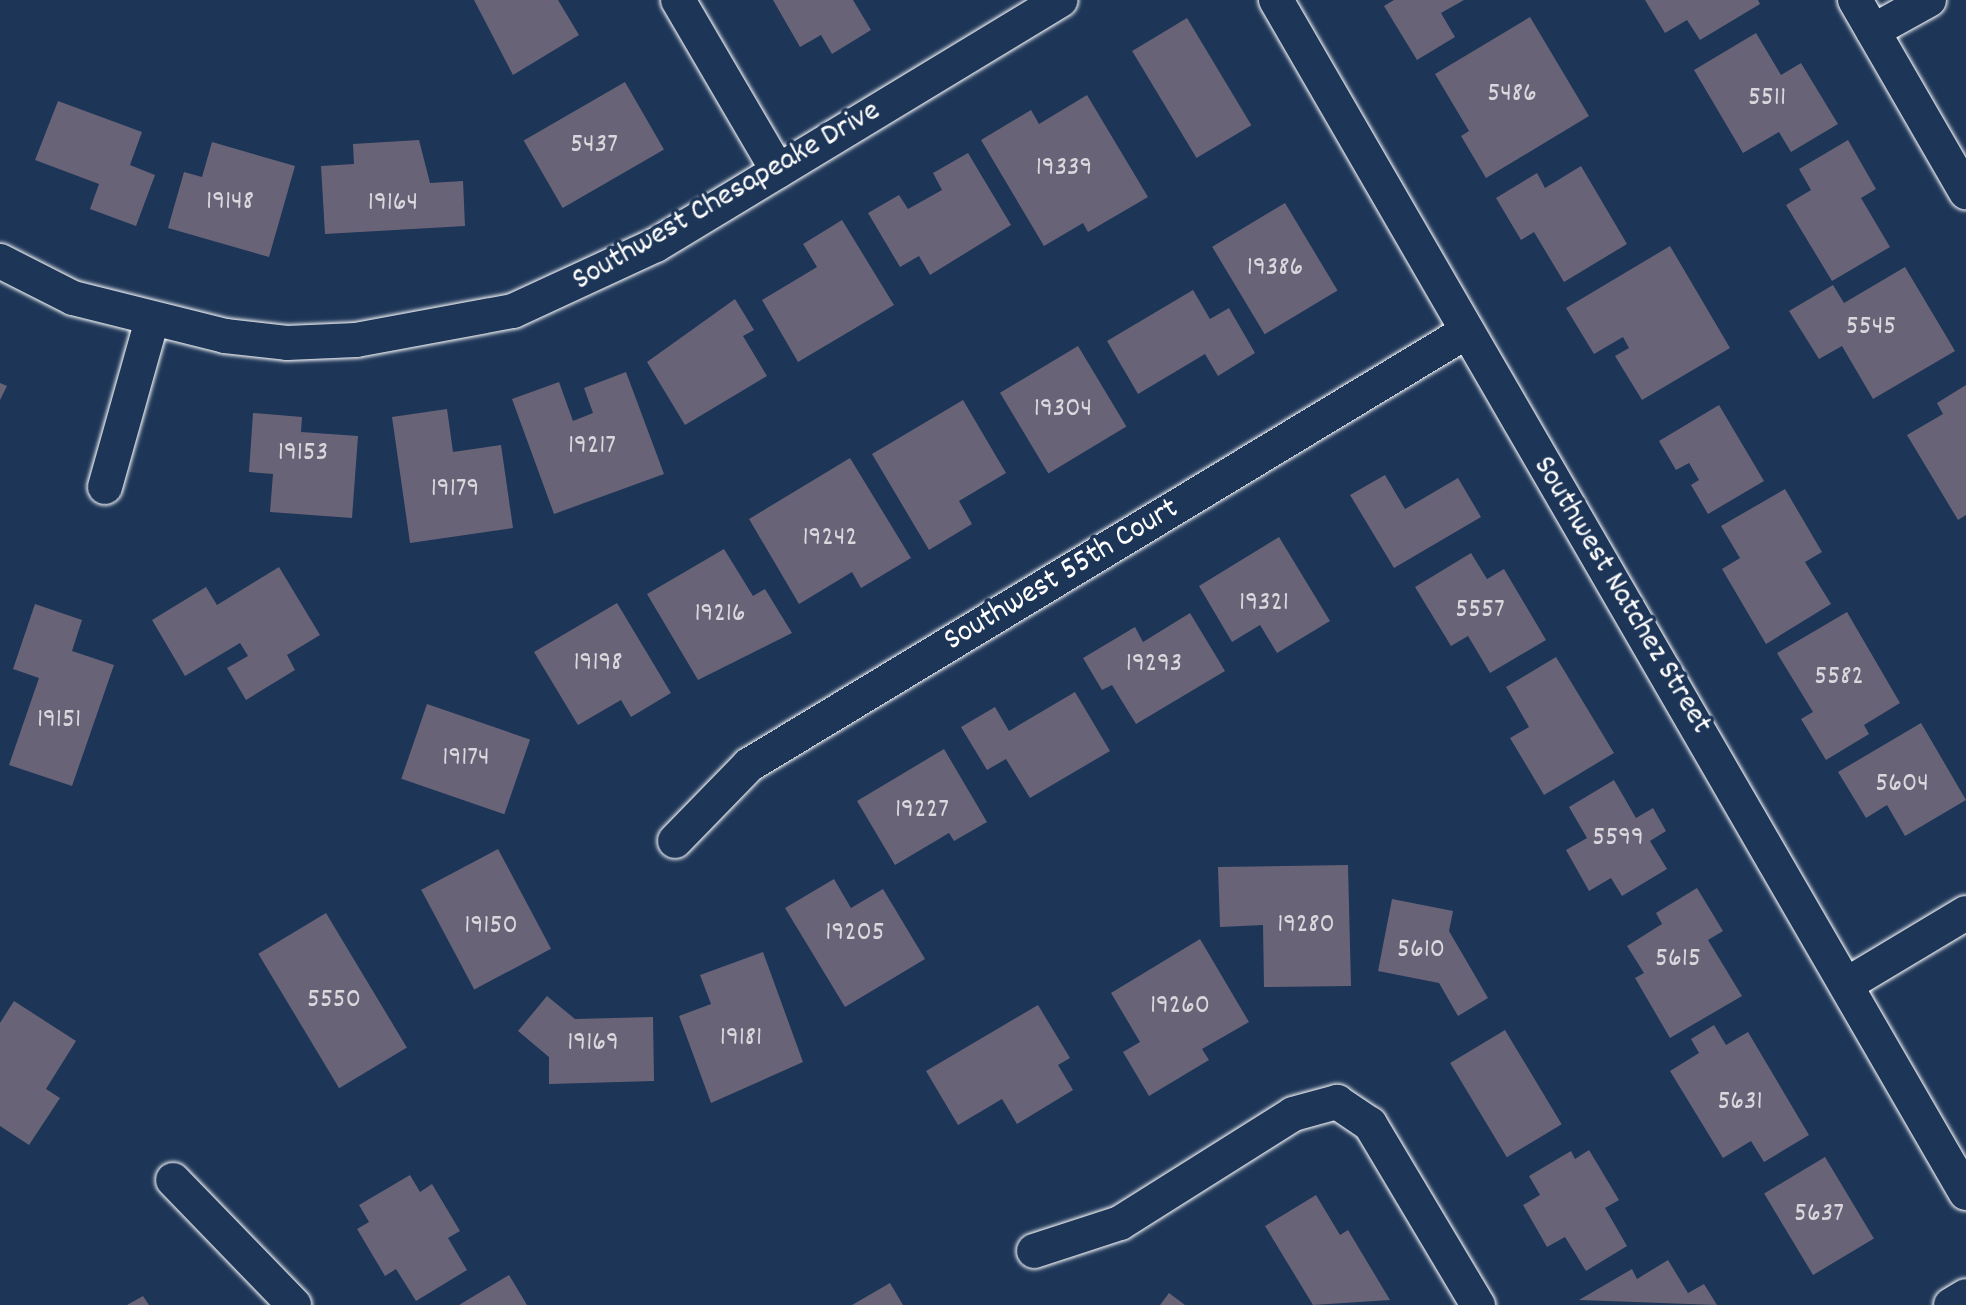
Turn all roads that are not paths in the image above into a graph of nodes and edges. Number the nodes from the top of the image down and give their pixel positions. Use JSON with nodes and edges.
{"nodes":[{"id":1,"x":678,"y":0,"type":"edge"},
{"id":2,"x":1061,"y":0,"type":"edge"},
{"id":3,"x":1276,"y":0,"type":"edge"},
{"id":4,"x":1855,"y":0,"type":"edge"},
{"id":5,"x":1929,"y":0,"type":"edge"},
{"id":6,"x":1873,"y":31,"type":"junction"},
{"id":7,"x":778,"y":171,"type":"junction"},
{"id":8,"x":1966,"y":192,"type":"edge"},
{"id":9,"x":0,"y":261,"type":"edge"},
{"id":10,"x":152,"y":320,"type":"junction"},
{"id":11,"x":1466,"y":332,"type":"junction"},
{"id":12,"x":105,"y":487,"type":"dead end"},
{"id":13,"x":675,"y":841,"type":"dead end"},
{"id":14,"x":1966,"y":913,"type":"edge"},
{"id":15,"x":1849,"y":983,"type":"junction"},
{"id":16,"x":173,"y":1180,"type":"dead end"},
{"id":17,"x":1966,"y":1193,"type":"edge"},
{"id":18,"x":1034,"y":1251,"type":"dead end"},
{"id":19,"x":1966,"y":1296,"type":"edge"},
{"id":20,"x":294,"y":1305,"type":"edge"},
{"id":21,"x":1478,"y":1305,"type":"edge"},
{"id":22,"x":1951,"y":1305,"type":"edge"}],
"edges":[{"from":1,"to":7,"type":"street"},
{"from":2,"to":7,"type":"street","name":"Southwest Chesapeake Drive"},
{"from":3,"to":11,"type":"street","name":"Southwest Natchez Street"},
{"from":4,"to":6,"type":"street"},
{"from":5,"to":6,"type":"street"},
{"from":6,"to":8,"type":"street"},
{"from":7,"to":10,"type":"street","name":"Southwest Chesapeake Drive"},
{"from":9,"to":10,"type":"street","name":"Southwest Chesapeake Drive"},
{"from":10,"to":12,"type":"street"},
{"from":11,"to":13,"type":"street","name":"Southwest 55th Court"},
{"from":11,"to":15,"type":"street","name":"Southwest Natchez Street"},
{"from":14,"to":15,"type":"street"},
{"from":15,"to":17,"type":"street","name":"Southwest Natchez Street"},
{"from":16,"to":20,"type":"street"},
{"from":18,"to":21,"type":"street"},
{"from":19,"to":22,"type":"street"}]}
